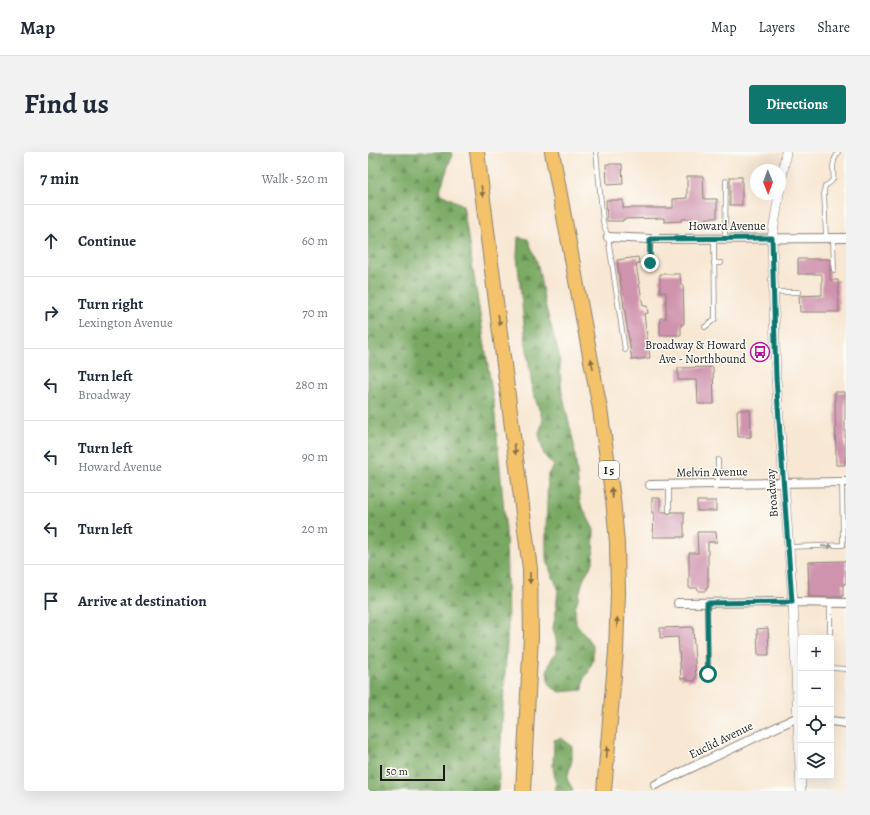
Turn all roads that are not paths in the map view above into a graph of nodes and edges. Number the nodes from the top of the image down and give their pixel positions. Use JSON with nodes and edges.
{"nodes":[{"id":1,"x":477,"y":152,"type":"edge"},
{"id":2,"x":552,"y":152,"type":"edge"},
{"id":3,"x":596,"y":152,"type":"edge"},
{"id":4,"x":786,"y":152,"type":"edge"},
{"id":5,"x":838,"y":152,"type":"edge"},
{"id":6,"x":784,"y":164,"type":"edge"},
{"id":7,"x":726,"y":181,"type":"dead end"},
{"id":8,"x":778,"y":200,"type":"edge"},
{"id":9,"x":608,"y":237,"type":"junction"},
{"id":10,"x":714,"y":238,"type":"junction"},
{"id":11,"x":725,"y":238,"type":"junction"},
{"id":12,"x":772,"y":238,"type":"junction"},
{"id":13,"x":830,"y":238,"type":"junction"},
{"id":14,"x":846,"y":238,"type":"edge"},
{"id":15,"x":650,"y":239,"type":"junction"},
{"id":16,"x":650,"y":263,"type":"dead end"},
{"id":17,"x":714,"y":263,"type":"junction"},
{"id":18,"x":721,"y":263,"type":"dead end"},
{"id":19,"x":834,"y":270,"type":"dead end"},
{"id":20,"x":774,"y":292,"type":"junction"},
{"id":21,"x":798,"y":292,"type":"dead end"},
{"id":22,"x":705,"y":328,"type":"dead end"},
{"id":23,"x":625,"y":350,"type":"dead end"},
{"id":24,"x":718,"y":460,"type":"dead end"},
{"id":25,"x":783,"y":482,"type":"junction"},
{"id":26,"x":844,"y":482,"type":"edge"},
{"id":27,"x":669,"y":484,"type":"junction"},
{"id":28,"x":718,"y":484,"type":"junction"},
{"id":29,"x":650,"y":485,"type":"dead end"},
{"id":30,"x":669,"y":512,"type":"dead end"},
{"id":31,"x":788,"y":547,"type":"junction"},
{"id":32,"x":792,"y":602,"type":"junction"},
{"id":33,"x":830,"y":602,"type":"junction"},
{"id":34,"x":678,"y":603,"type":"dead end"},
{"id":35,"x":707,"y":603,"type":"junction"},
{"id":36,"x":846,"y":603,"type":"edge"},
{"id":37,"x":830,"y":633,"type":"dead end"},
{"id":38,"x":798,"y":668,"type":"edge"},
{"id":39,"x":834,"y":668,"type":"edge"},
{"id":40,"x":846,"y":669,"type":"edge"},
{"id":41,"x":798,"y":671,"type":"edge"},
{"id":42,"x":708,"y":674,"type":"dead end"},
{"id":43,"x":799,"y":707,"type":"edge"},
{"id":44,"x":798,"y":717,"type":"edge"},
{"id":45,"x":834,"y":721,"type":"edge"},
{"id":46,"x":846,"y":723,"type":"edge"},
{"id":47,"x":799,"y":743,"type":"edge"},
{"id":48,"x":654,"y":785,"type":"dead end"},
{"id":49,"x":523,"y":791,"type":"edge"},
{"id":50,"x":604,"y":791,"type":"edge"},
{"id":51,"x":800,"y":791,"type":"edge"}],
"edges":[{"from":1,"to":49,"type":"highway","one_way":true},
{"from":50,"to":2,"type":"highway","number":"I 5","one_way":true},
{"from":3,"to":9,"type":"lane"},
{"from":4,"to":6,"type":"street"},
{"from":5,"to":13,"type":"lane"},
{"from":7,"to":11,"type":"lane"},
{"from":8,"to":12,"type":"street","name":"Broadway"},
{"from":9,"to":15,"type":"street","name":"Howard Avenue"},
{"from":9,"to":23,"type":"lane"},
{"from":10,"to":11,"type":"street","name":"Howard Avenue"},
{"from":10,"to":15,"type":"street","name":"Howard Avenue"},
{"from":10,"to":17,"type":"lane"},
{"from":11,"to":12,"type":"street","name":"Howard Avenue"},
{"from":12,"to":13,"type":"street","name":"Howard Avenue"},
{"from":12,"to":20,"type":"street","name":"Broadway"},
{"from":13,"to":14,"type":"street","name":"Howard Avenue"},
{"from":13,"to":19,"type":"lane"},
{"from":15,"to":16,"type":"lane"},
{"from":17,"to":18,"type":"lane"},
{"from":17,"to":22,"type":"lane"},
{"from":20,"to":21,"type":"lane"},
{"from":20,"to":25,"type":"street","name":"Broadway"},
{"from":24,"to":28,"type":"lane"},
{"from":25,"to":26,"type":"street","name":"Melvin Avenue"},
{"from":25,"to":28,"type":"street","name":"Melvin Avenue"},
{"from":25,"to":31,"type":"street","name":"Broadway"},
{"from":31,"to":26,"type":"lane","one_way":true},
{"from":27,"to":28,"type":"street","name":"Melvin Avenue"},
{"from":27,"to":29,"type":"street","name":"Melvin Avenue"},
{"from":27,"to":30,"type":"lane"},
{"from":31,"to":32,"type":"street","name":"Broadway"},
{"from":32,"to":33,"type":"street"},
{"from":32,"to":35,"type":"street"},
{"from":32,"to":38,"type":"street","name":"Broadway"},
{"from":33,"to":36,"type":"street"},
{"from":33,"to":37,"type":"lane"},
{"from":34,"to":35,"type":"street"},
{"from":35,"to":42,"type":"lane"},
{"from":39,"to":40,"type":"lane"},
{"from":41,"to":43,"type":"street","name":"Broadway"},
{"from":44,"to":48,"type":"street","name":"Euclid Avenue"},
{"from":45,"to":46,"type":"street"},
{"from":47,"to":51,"type":"street","name":"Broadway"}]}
